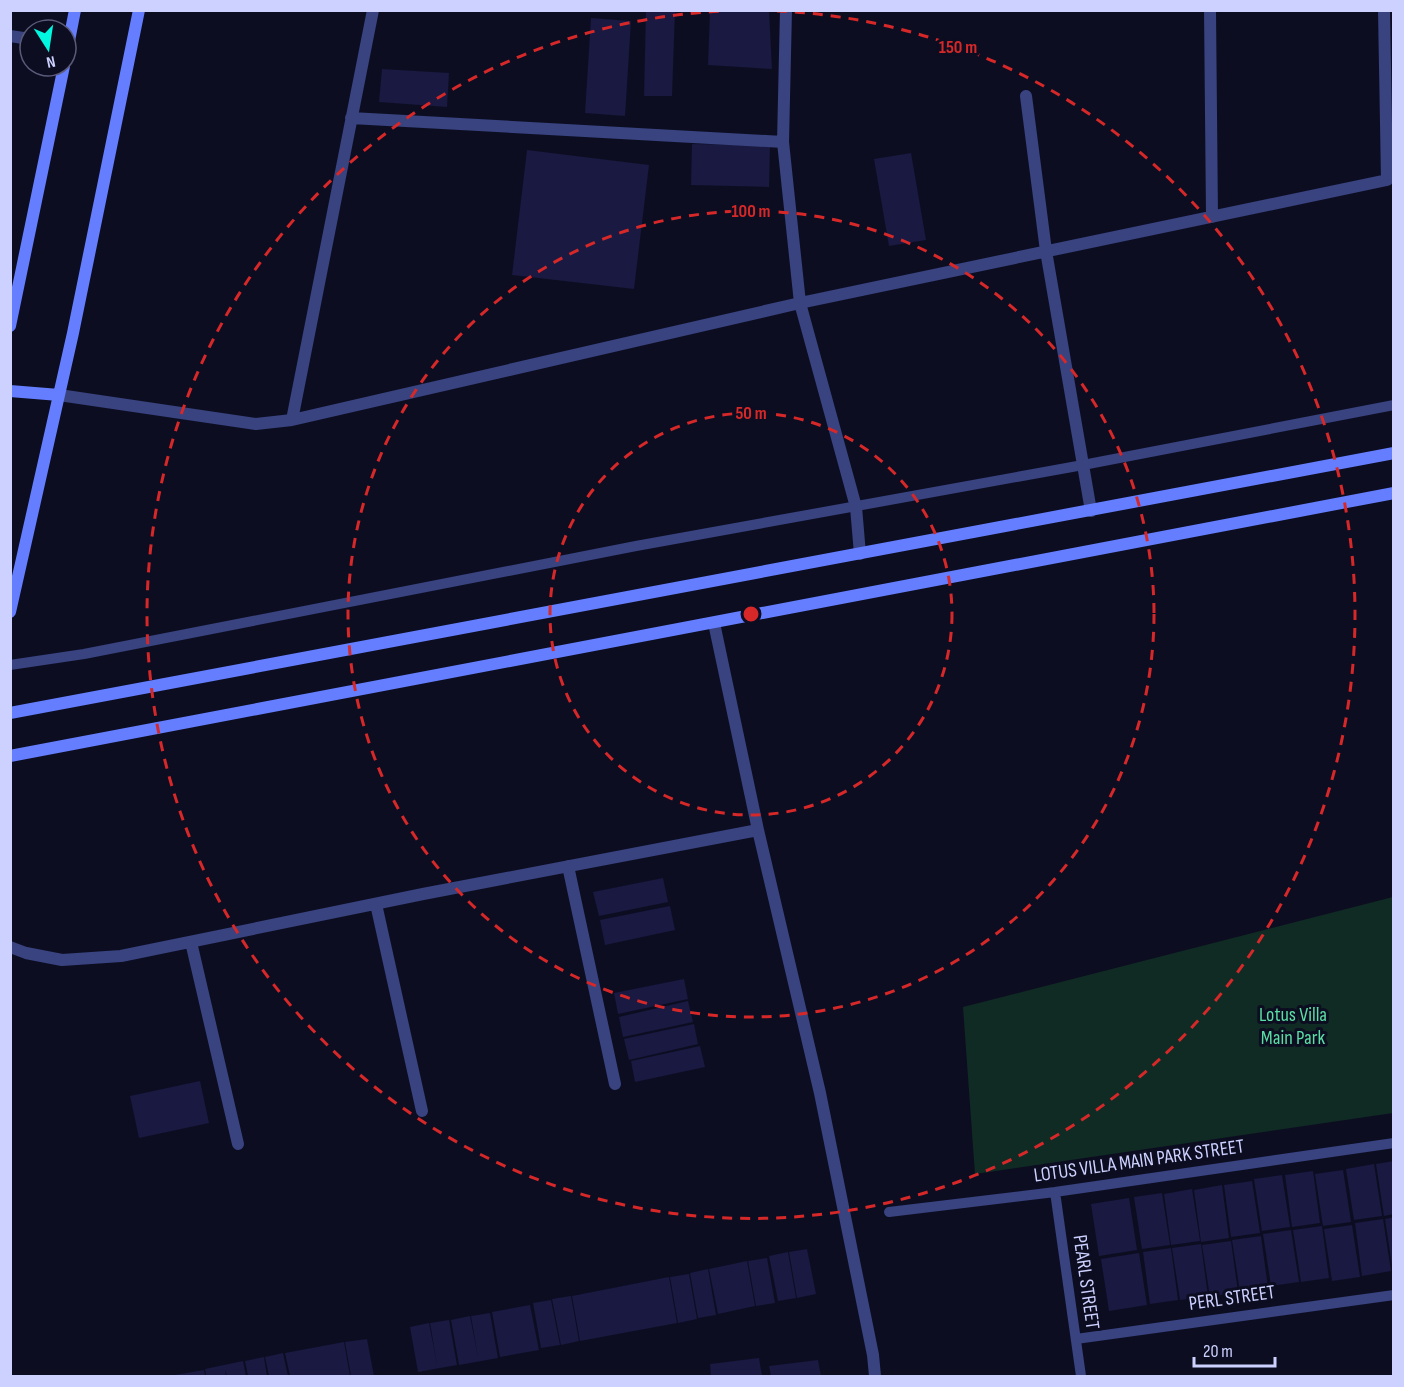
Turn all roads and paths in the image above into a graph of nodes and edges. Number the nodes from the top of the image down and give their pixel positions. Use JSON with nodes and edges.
{"nodes":[{"id":1,"x":139,"y":10,"type":"edge"},
{"id":2,"x":373,"y":10,"type":"edge"},
{"id":3,"x":786,"y":10,"type":"edge"},
{"id":4,"x":1210,"y":10,"type":"edge"},
{"id":5,"x":1384,"y":10,"type":"edge"},
{"id":6,"x":62,"y":78,"type":"edge"},
{"id":7,"x":1026,"y":96,"type":"dead end"},
{"id":8,"x":351,"y":118,"type":"junction"},
{"id":9,"x":783,"y":142,"type":"junction"},
{"id":10,"x":1212,"y":217,"type":"junction"},
{"id":11,"x":1046,"y":251,"type":"junction"},
{"id":12,"x":800,"y":303,"type":"junction"},
{"id":13,"x":10,"y":326,"type":"edge"},
{"id":14,"x":10,"y":391,"type":"edge"},
{"id":15,"x":59,"y":395,"type":"junction"},
{"id":16,"x":1394,"y":405,"type":"edge"},
{"id":17,"x":292,"y":420,"type":"junction"},
{"id":18,"x":1394,"y":453,"type":"edge"},
{"id":19,"x":1083,"y":465,"type":"junction"},
{"id":20,"x":1394,"y":493,"type":"edge"},
{"id":21,"x":856,"y":507,"type":"junction"},
{"id":22,"x":1091,"y":511,"type":"junction"},
{"id":23,"x":860,"y":554,"type":"junction"},
{"id":24,"x":10,"y":612,"type":"edge"},
{"id":25,"x":714,"y":623,"type":"junction"},
{"id":26,"x":10,"y":665,"type":"edge"},
{"id":27,"x":10,"y":712,"type":"edge"},
{"id":28,"x":10,"y":756,"type":"edge"},
{"id":29,"x":758,"y":830,"type":"junction"},
{"id":30,"x":568,"y":866,"type":"junction"},
{"id":31,"x":376,"y":904,"type":"junction"},
{"id":32,"x":190,"y":942,"type":"junction"},
{"id":33,"x":10,"y":947,"type":"edge"},
{"id":34,"x":615,"y":1084,"type":"dead end"},
{"id":35,"x":422,"y":1111,"type":"dead end"},
{"id":36,"x":1394,"y":1143,"type":"edge"},
{"id":37,"x":238,"y":1144,"type":"dead end"},
{"id":38,"x":1055,"y":1192,"type":"junction"},
{"id":39,"x":889,"y":1212,"type":"dead end"},
{"id":40,"x":1394,"y":1295,"type":"edge"},
{"id":41,"x":1076,"y":1339,"type":"junction"},
{"id":42,"x":875,"y":1377,"type":"edge"},
{"id":43,"x":1081,"y":1377,"type":"edge"}],
"edges":[{"from":1,"to":15,"type":"street"},
{"from":2,"to":8,"type":"street"},
{"from":3,"to":9,"type":"street"},
{"from":4,"to":10,"type":"street"},
{"from":5,"to":10,"type":"street"},
{"from":6,"to":13,"type":"street"},
{"from":7,"to":11,"type":"street"},
{"from":8,"to":9,"type":"street"},
{"from":8,"to":17,"type":"street"},
{"from":9,"to":12,"type":"street"},
{"from":10,"to":11,"type":"street"},
{"from":11,"to":12,"type":"street"},
{"from":11,"to":19,"type":"street"},
{"from":12,"to":17,"type":"street"},
{"from":12,"to":21,"type":"street"},
{"from":14,"to":15,"type":"street"},
{"from":15,"to":17,"type":"street"},
{"from":15,"to":24,"type":"street"},
{"from":16,"to":19,"type":"lane"},
{"from":18,"to":22,"type":"street"},
{"from":19,"to":21,"type":"lane"},
{"from":19,"to":22,"type":"street"},
{"from":20,"to":25,"type":"street"},
{"from":21,"to":23,"type":"street"},
{"from":21,"to":26,"type":"lane"},
{"from":22,"to":23,"type":"street"},
{"from":23,"to":27,"type":"street"},
{"from":25,"to":28,"type":"street"},
{"from":25,"to":29,"type":"street"},
{"from":29,"to":30,"type":"street"},
{"from":29,"to":42,"type":"street"},
{"from":30,"to":31,"type":"street"},
{"from":30,"to":34,"type":"street"},
{"from":31,"to":32,"type":"street"},
{"from":31,"to":35,"type":"street"},
{"from":32,"to":33,"type":"street"},
{"from":32,"to":37,"type":"street"},
{"from":36,"to":38,"type":"lane","name":"LOTUS VILLA MAIN PARK STREET"},
{"from":38,"to":39,"type":"lane","name":"LOTUS VILLA MAIN PARK STREET"},
{"from":38,"to":41,"type":"lane","name":"PEARL STREET"},
{"from":40,"to":41,"type":"lane","name":"PERL STREET"},
{"from":41,"to":43,"type":"lane","name":"PEARL STREET"}]}
